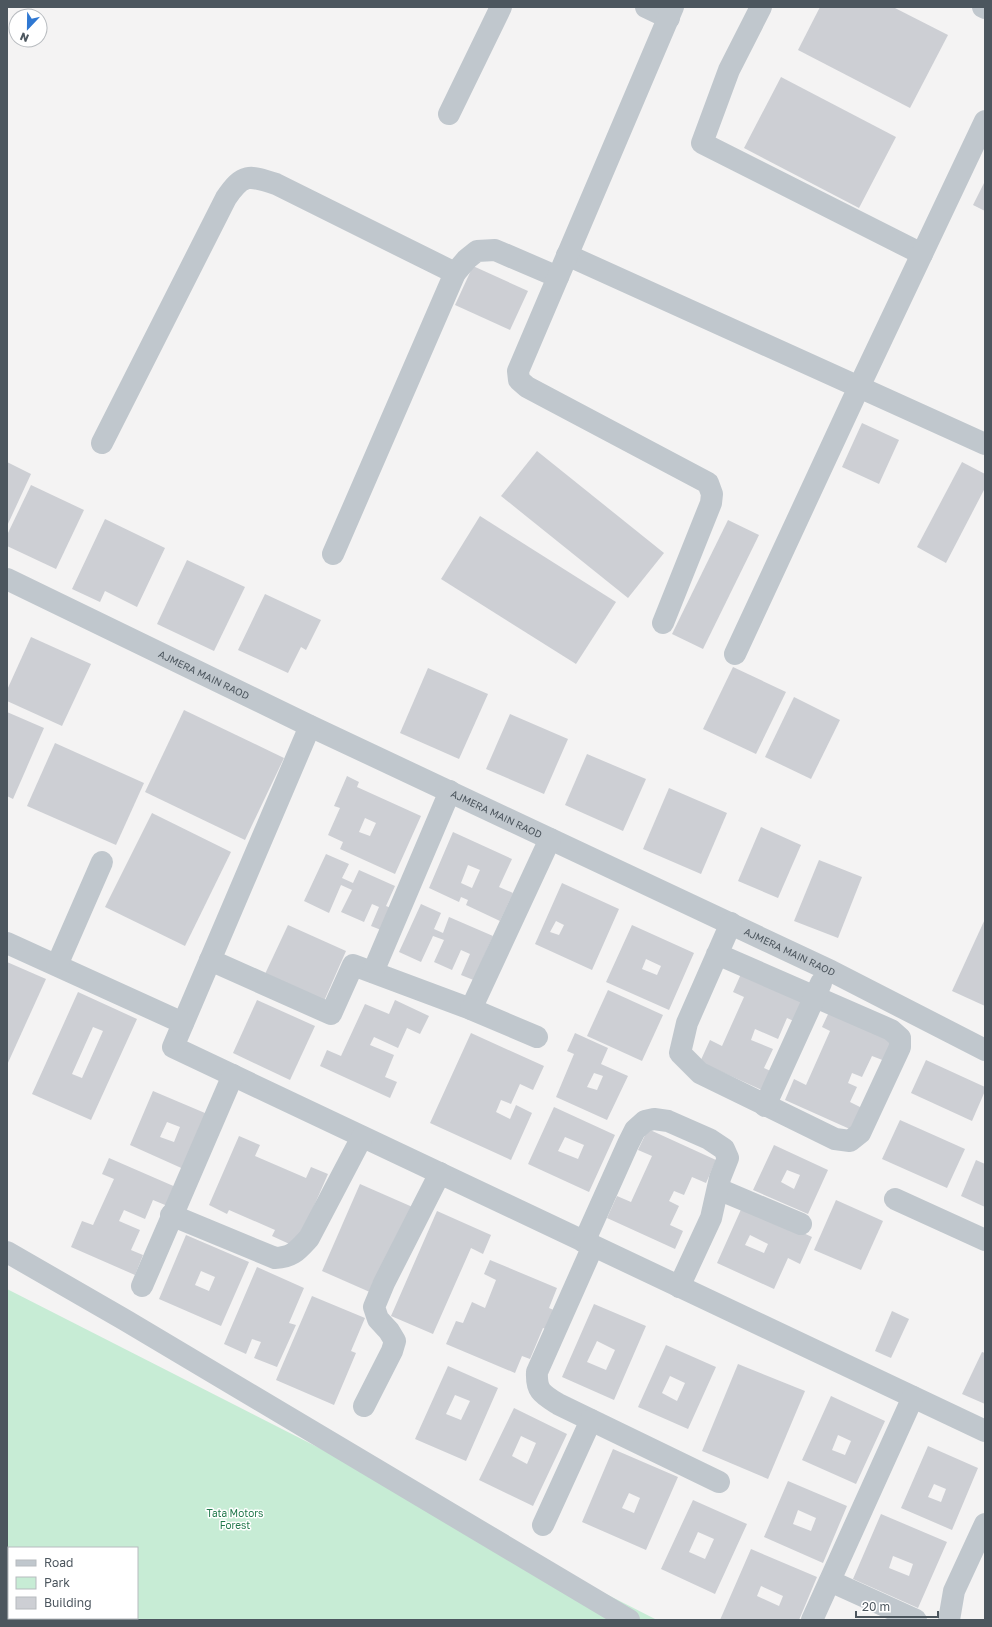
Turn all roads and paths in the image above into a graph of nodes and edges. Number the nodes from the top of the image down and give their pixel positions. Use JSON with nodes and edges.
{"nodes":[{"id":1,"x":501,"y":7,"type":"edge"},
{"id":2,"x":646,"y":7,"type":"edge"},
{"id":3,"x":761,"y":7,"type":"edge"},
{"id":4,"x":671,"y":12,"type":"edge"},
{"id":5,"x":449,"y":114,"type":"dead end"},
{"id":6,"x":985,"y":121,"type":"edge"},
{"id":7,"x":922,"y":254,"type":"junction"},
{"id":8,"x":567,"y":255,"type":"junction"},
{"id":9,"x":455,"y":273,"type":"junction"},
{"id":10,"x":558,"y":277,"type":"junction"},
{"id":11,"x":858,"y":387,"type":"junction"},
{"id":12,"x":102,"y":443,"type":"dead end"},
{"id":13,"x":985,"y":444,"type":"edge"},
{"id":14,"x":333,"y":554,"type":"dead end"},
{"id":15,"x":7,"y":579,"type":"edge"},
{"id":16,"x":663,"y":624,"type":"dead end"},
{"id":17,"x":735,"y":654,"type":"dead end"},
{"id":18,"x":310,"y":726,"type":"junction"},
{"id":19,"x":450,"y":792,"type":"junction"},
{"id":20,"x":550,"y":839,"type":"junction"},
{"id":21,"x":102,"y":862,"type":"dead end"},
{"id":22,"x":731,"y":923,"type":"junction"},
{"id":23,"x":7,"y":943,"type":"edge"},
{"id":24,"x":717,"y":954,"type":"junction"},
{"id":25,"x":210,"y":960,"type":"junction"},
{"id":26,"x":57,"y":965,"type":"junction"},
{"id":27,"x":828,"y":970,"type":"junction"},
{"id":28,"x":373,"y":972,"type":"junction"},
{"id":29,"x":814,"y":996,"type":"junction"},
{"id":30,"x":471,"y":1009,"type":"junction"},
{"id":31,"x":183,"y":1024,"type":"junction"},
{"id":32,"x":537,"y":1037,"type":"dead end"},
{"id":33,"x":985,"y":1050,"type":"edge"},
{"id":34,"x":233,"y":1075,"type":"junction"},
{"id":35,"x":765,"y":1106,"type":"junction"},
{"id":36,"x":362,"y":1137,"type":"junction"},
{"id":37,"x":440,"y":1173,"type":"junction"},
{"id":38,"x":718,"y":1188,"type":"junction"},
{"id":39,"x":895,"y":1199,"type":"dead end"},
{"id":40,"x":171,"y":1215,"type":"junction"},
{"id":41,"x":801,"y":1224,"type":"dead end"},
{"id":42,"x":985,"y":1240,"type":"edge"},
{"id":43,"x":589,"y":1244,"type":"junction"},
{"id":44,"x":7,"y":1252,"type":"edge"},
{"id":45,"x":142,"y":1286,"type":"dead end"},
{"id":46,"x":679,"y":1287,"type":"junction"},
{"id":47,"x":913,"y":1397,"type":"junction"},
{"id":48,"x":364,"y":1406,"type":"dead end"},
{"id":49,"x":591,"y":1420,"type":"junction"},
{"id":50,"x":985,"y":1432,"type":"edge"},
{"id":51,"x":719,"y":1482,"type":"dead end"},
{"id":52,"x":985,"y":1524,"type":"edge"},
{"id":53,"x":543,"y":1525,"type":"dead end"},
{"id":54,"x":830,"y":1581,"type":"junction"},
{"id":55,"x":629,"y":1620,"type":"edge"},
{"id":56,"x":812,"y":1620,"type":"edge"},
{"id":57,"x":916,"y":1620,"type":"edge"},
{"id":58,"x":949,"y":1620,"type":"edge"}],
"edges":[{"from":1,"to":5,"type":"street"},
{"from":2,"to":4,"type":"street"},
{"from":3,"to":7,"type":"street"},
{"from":4,"to":8,"type":"street"},
{"from":6,"to":7,"type":"street"},
{"from":7,"to":11,"type":"street"},
{"from":8,"to":10,"type":"street"},
{"from":8,"to":11,"type":"street"},
{"from":9,"to":10,"type":"street"},
{"from":9,"to":12,"type":"street"},
{"from":9,"to":14,"type":"street"},
{"from":10,"to":16,"type":"street"},
{"from":11,"to":13,"type":"street"},
{"from":11,"to":17,"type":"street"},
{"from":15,"to":18,"type":"street","name":"AJMERA MAIN RAOD"},
{"from":18,"to":19,"type":"street","name":"AJMERA MAIN RAOD"},
{"from":18,"to":25,"type":"street"},
{"from":19,"to":20,"type":"street","name":"AJMERA MAIN RAOD"},
{"from":19,"to":28,"type":"street"},
{"from":20,"to":22,"type":"street","name":"AJMERA MAIN RAOD"},
{"from":20,"to":30,"type":"street"},
{"from":21,"to":26,"type":"street"},
{"from":22,"to":24,"type":"street"},
{"from":22,"to":27,"type":"street","name":"AJMERA MAIN RAOD"},
{"from":23,"to":26,"type":"street"},
{"from":24,"to":29,"type":"street"},
{"from":24,"to":35,"type":"street"},
{"from":25,"to":28,"type":"street"},
{"from":25,"to":31,"type":"street"},
{"from":26,"to":31,"type":"street"},
{"from":27,"to":29,"type":"street"},
{"from":27,"to":33,"type":"street","name":"AJMERA MAIN RAOD"},
{"from":28,"to":30,"type":"street"},
{"from":29,"to":35,"type":"street"},
{"from":29,"to":35,"type":"street"},
{"from":30,"to":32,"type":"street"},
{"from":31,"to":34,"type":"street"},
{"from":34,"to":36,"type":"street"},
{"from":34,"to":40,"type":"street"},
{"from":36,"to":37,"type":"street"},
{"from":36,"to":40,"type":"street"},
{"from":37,"to":43,"type":"street"},
{"from":37,"to":48,"type":"street"},
{"from":38,"to":41,"type":"street"},
{"from":38,"to":43,"type":"street"},
{"from":38,"to":46,"type":"street"},
{"from":39,"to":42,"type":"street"},
{"from":40,"to":45,"type":"street"},
{"from":43,"to":46,"type":"street"},
{"from":43,"to":49,"type":"street"},
{"from":44,"to":55,"type":"street"},
{"from":46,"to":47,"type":"street"},
{"from":47,"to":50,"type":"street"},
{"from":47,"to":54,"type":"street"},
{"from":49,"to":51,"type":"street"},
{"from":49,"to":53,"type":"street"},
{"from":52,"to":58,"type":"street"},
{"from":54,"to":56,"type":"street"},
{"from":54,"to":57,"type":"street"}]}
